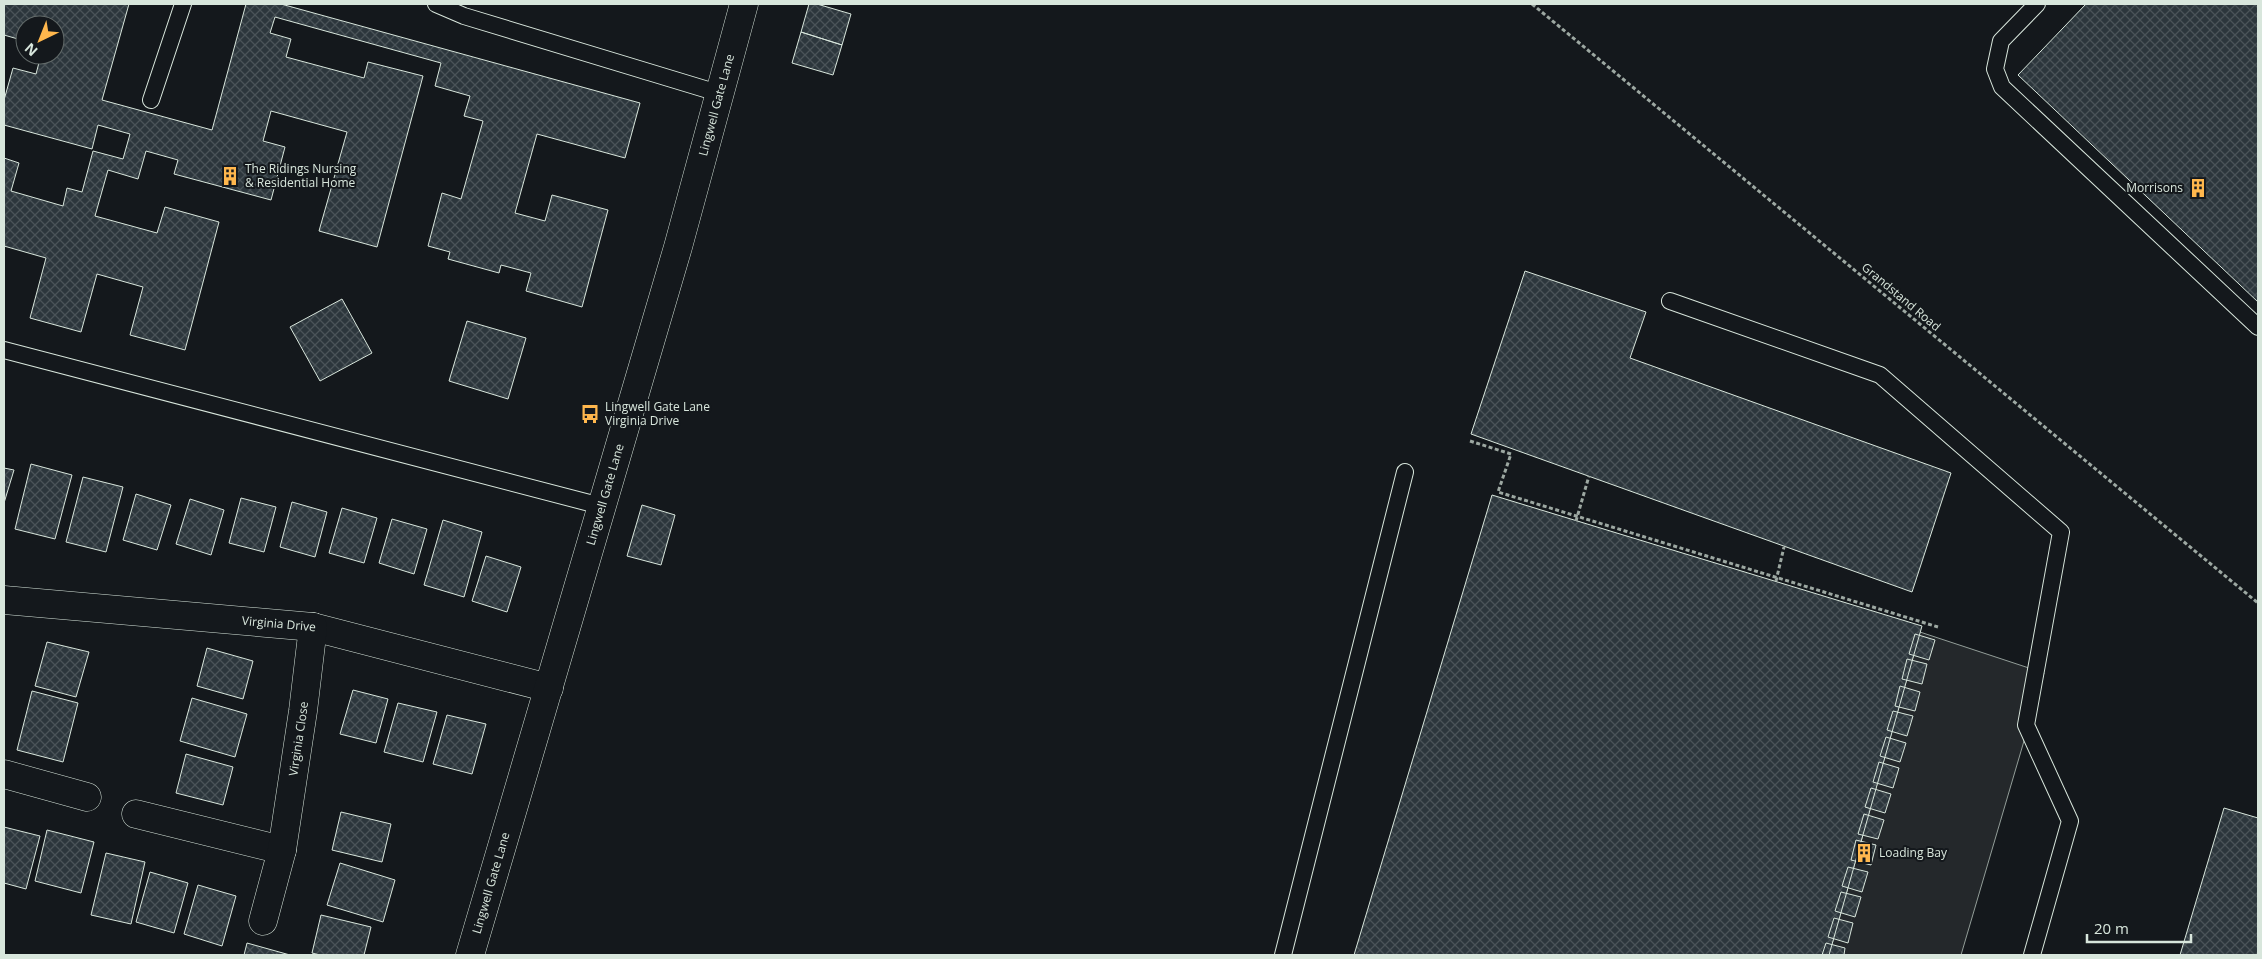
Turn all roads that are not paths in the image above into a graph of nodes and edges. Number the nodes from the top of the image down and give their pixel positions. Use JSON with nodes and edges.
{"nodes":[{"id":1,"x":183,"y":4,"type":"edge"},
{"id":2,"x":436,"y":4,"type":"edge"},
{"id":3,"x":744,"y":4,"type":"edge"},
{"id":4,"x":2038,"y":4,"type":"edge"},
{"id":5,"x":718,"y":93,"type":"junction"},
{"id":6,"x":151,"y":100,"type":"dead end"},
{"id":7,"x":1670,"y":301,"type":"dead end"},
{"id":8,"x":2258,"y":327,"type":"edge"},
{"id":9,"x":4,"y":350,"type":"edge"},
{"id":10,"x":1405,"y":472,"type":"dead end"},
{"id":11,"x":601,"y":506,"type":"junction"},
{"id":12,"x":4,"y":600,"type":"edge"},
{"id":13,"x":314,"y":627,"type":"junction"},
{"id":14,"x":549,"y":688,"type":"junction"},
{"id":15,"x":4,"y":774,"type":"edge"},
{"id":16,"x":87,"y":797,"type":"dead end"},
{"id":17,"x":136,"y":814,"type":"dead end"},
{"id":18,"x":282,"y":850,"type":"junction"},
{"id":19,"x":264,"y":921,"type":"dead end"},
{"id":20,"x":470,"y":955,"type":"edge"},
{"id":21,"x":1283,"y":955,"type":"edge"},
{"id":22,"x":2032,"y":955,"type":"edge"}],
"edges":[{"from":1,"to":6,"type":"lane"},
{"from":2,"to":5,"type":"lane"},
{"from":3,"to":5,"type":"street","name":"Lingwell Gate Lane"},
{"from":4,"to":8,"type":"lane"},
{"from":5,"to":11,"type":"street","name":"Lingwell Gate Lane"},
{"from":7,"to":22,"type":"lane"},
{"from":9,"to":11,"type":"lane"},
{"from":10,"to":21,"type":"lane"},
{"from":11,"to":14,"type":"street","name":"Lingwell Gate Lane"},
{"from":12,"to":13,"type":"street","name":"Virginia Drive"},
{"from":13,"to":14,"type":"street","name":"Virginia Drive"},
{"from":13,"to":18,"type":"street","name":"Virginia Close"},
{"from":14,"to":20,"type":"street","name":"Lingwell Gate Lane"},
{"from":15,"to":16,"type":"street"},
{"from":17,"to":18,"type":"street"},
{"from":18,"to":19,"type":"street","name":"Virginia Close"}]}
